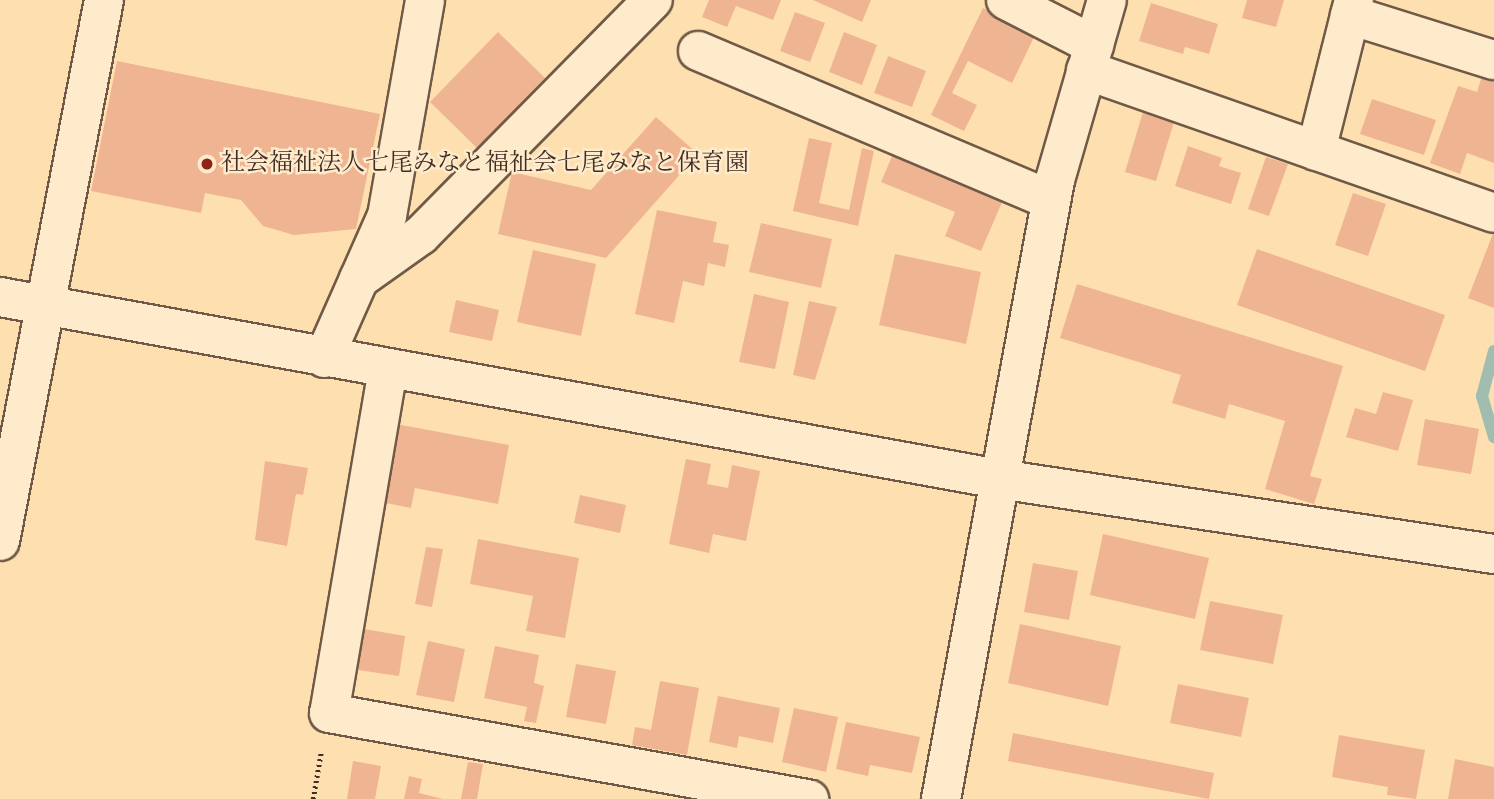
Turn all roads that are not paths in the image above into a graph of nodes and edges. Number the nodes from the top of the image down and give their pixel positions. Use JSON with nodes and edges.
{"nodes":[{"id":1,"x":104,"y":0,"type":"edge"},
{"id":2,"x":425,"y":0,"type":"edge"},
{"id":3,"x":653,"y":0,"type":"edge"},
{"id":4,"x":1006,"y":0,"type":"edge"},
{"id":5,"x":1107,"y":0,"type":"edge"},
{"id":6,"x":1352,"y":8,"type":"edge"},
{"id":7,"x":698,"y":51,"type":"dead end"},
{"id":8,"x":1090,"y":57,"type":"junction"},
{"id":9,"x":1494,"y":60,"type":"edge"},
{"id":10,"x":1316,"y":151,"type":"junction"},
{"id":11,"x":1051,"y":200,"type":"junction"},
{"id":12,"x":1494,"y":213,"type":"edge"},
{"id":13,"x":359,"y":279,"type":"junction"},
{"id":14,"x":0,"y":297,"type":"edge"},
{"id":15,"x":43,"y":304,"type":"junction"},
{"id":16,"x":324,"y":358,"type":"junction"},
{"id":17,"x":388,"y":369,"type":"junction"},
{"id":18,"x":999,"y":479,"type":"junction"},
{"id":19,"x":0,"y":541,"type":"edge"},
{"id":20,"x":1494,"y":554,"type":"edge"},
{"id":21,"x":809,"y":799,"type":"edge"},
{"id":22,"x":941,"y":799,"type":"edge"}],
"edges":[{"from":1,"to":15,"type":"street"},
{"from":2,"to":13,"type":"street"},
{"from":3,"to":13,"type":"street"},
{"from":4,"to":8,"type":"street"},
{"from":5,"to":8,"type":"street"},
{"from":6,"to":9,"type":"street"},
{"from":6,"to":10,"type":"street"},
{"from":7,"to":11,"type":"street"},
{"from":8,"to":10,"type":"street"},
{"from":8,"to":11,"type":"street"},
{"from":10,"to":12,"type":"street"},
{"from":11,"to":18,"type":"street"},
{"from":13,"to":16,"type":"street"},
{"from":14,"to":15,"type":"street"},
{"from":15,"to":16,"type":"street"},
{"from":15,"to":19,"type":"street"},
{"from":16,"to":17,"type":"street"},
{"from":17,"to":18,"type":"street"},
{"from":17,"to":21,"type":"street"},
{"from":18,"to":20,"type":"street"},
{"from":18,"to":22,"type":"street"}]}
